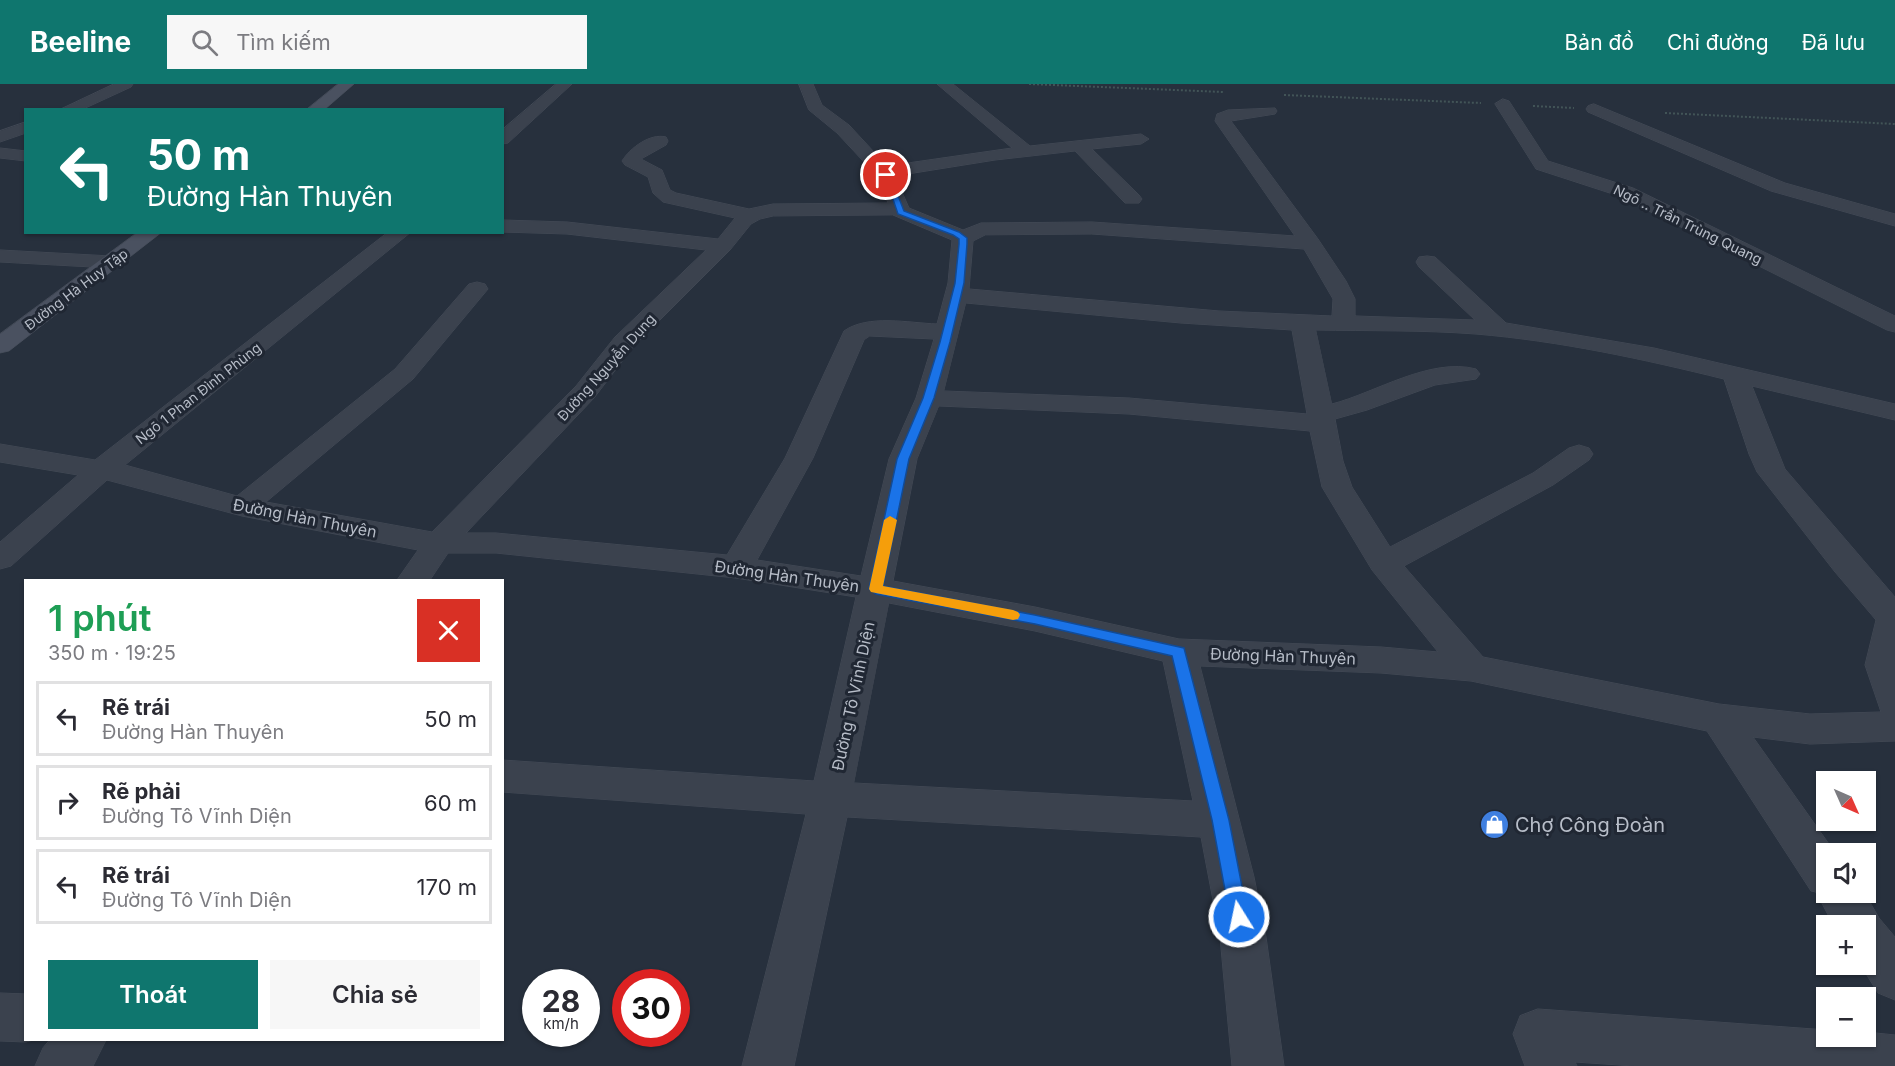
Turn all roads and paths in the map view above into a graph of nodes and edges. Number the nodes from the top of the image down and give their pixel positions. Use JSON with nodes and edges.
{"nodes":[{"id":1,"x":126,"y":84,"type":"edge"},
{"id":2,"x":347,"y":84,"type":"edge"},
{"id":3,"x":565,"y":84,"type":"edge"},
{"id":4,"x":806,"y":84,"type":"edge"},
{"id":5,"x":944,"y":84,"type":"edge"},
{"id":6,"x":1029,"y":84,"type":"edge"},
{"id":7,"x":1230,"y":93,"type":"dead end"},
{"id":8,"x":1274,"y":103,"type":"joint"},
{"id":9,"x":1503,"y":104,"type":"junction"},
{"id":10,"x":72,"y":108,"type":"edge"},
{"id":11,"x":317,"y":108,"type":"edge"},
{"id":12,"x":1594,"y":109,"type":"joint"},
{"id":13,"x":1664,"y":113,"type":"dead end"},
{"id":14,"x":23,"y":118,"type":"edge"},
{"id":15,"x":504,"y":120,"type":"edge"},
{"id":16,"x":524,"y":120,"type":"junction"},
{"id":17,"x":1895,"y":124,"type":"edge"},
{"id":18,"x":0,"y":137,"type":"edge"},
{"id":19,"x":504,"y":137,"type":"edge"},
{"id":20,"x":1141,"y":139,"type":"dead end"},
{"id":21,"x":660,"y":141,"type":"dead end"},
{"id":22,"x":1078,"y":145,"type":"junction"},
{"id":23,"x":1026,"y":151,"type":"junction"},
{"id":24,"x":0,"y":153,"type":"edge"},
{"id":25,"x":24,"y":156,"type":"edge"},
{"id":26,"x":883,"y":172,"type":"junction"},
{"id":27,"x":1132,"y":199,"type":"dead end"},
{"id":28,"x":899,"y":209,"type":"junction"},
{"id":29,"x":750,"y":216,"type":"junction"},
{"id":30,"x":1895,"y":220,"type":"edge"},
{"id":31,"x":504,"y":226,"type":"edge"},
{"id":32,"x":149,"y":234,"type":"edge"},
{"id":33,"x":398,"y":234,"type":"edge"},
{"id":34,"x":963,"y":238,"type":"junction"},
{"id":35,"x":1311,"y":243,"type":"junction"},
{"id":36,"x":723,"y":246,"type":"junction"},
{"id":37,"x":0,"y":256,"type":"edge"},
{"id":38,"x":111,"y":262,"type":"junction"},
{"id":39,"x":1427,"y":262,"type":"dead end"},
{"id":40,"x":477,"y":289,"type":"dead end"},
{"id":41,"x":957,"y":295,"type":"junction"},
{"id":42,"x":1303,"y":323,"type":"junction"},
{"id":43,"x":1343,"y":325,"type":"junction"},
{"id":44,"x":1895,"y":325,"type":"edge"},
{"id":45,"x":1499,"y":329,"type":"junction"},
{"id":46,"x":948,"y":332,"type":"junction"},
{"id":47,"x":0,"y":346,"type":"edge"},
{"id":48,"x":1735,"y":373,"type":"junction"},
{"id":49,"x":1467,"y":374,"type":"dead end"},
{"id":50,"x":929,"y":398,"type":"junction"},
{"id":51,"x":1895,"y":412,"type":"edge"},
{"id":52,"x":1321,"y":419,"type":"junction"},
{"id":53,"x":0,"y":453,"type":"edge"},
{"id":54,"x":1579,"y":454,"type":"dead end"},
{"id":55,"x":101,"y":470,"type":"junction"},
{"id":56,"x":242,"y":507,"type":"junction"},
{"id":57,"x":439,"y":543,"type":"junction"},
{"id":58,"x":0,"y":559,"type":"edge"},
{"id":59,"x":1384,"y":563,"type":"junction"},
{"id":60,"x":736,"y":567,"type":"junction"},
{"id":61,"x":414,"y":579,"type":"edge"},
{"id":62,"x":876,"y":589,"type":"junction"},
{"id":63,"x":1179,"y":652,"type":"junction"},
{"id":64,"x":1471,"y":668,"type":"junction"},
{"id":65,"x":1895,"y":703,"type":"edge"},
{"id":66,"x":1719,"y":719,"type":"junction"},
{"id":67,"x":1895,"y":726,"type":"edge"},
{"id":68,"x":504,"y":776,"type":"edge"},
{"id":69,"x":830,"y":799,"type":"junction"},
{"id":70,"x":1220,"y":820,"type":"junction"},
{"id":71,"x":1816,"y":861,"type":"edge"},
{"id":72,"x":1876,"y":948,"type":"edge"},
{"id":73,"x":1895,"y":976,"type":"edge"},
{"id":74,"x":0,"y":1017,"type":"edge"},
{"id":75,"x":24,"y":1018,"type":"edge"},
{"id":76,"x":80,"y":1041,"type":"edge"},
{"id":77,"x":1895,"y":1060,"type":"edge"},
{"id":78,"x":61,"y":1066,"type":"edge"},
{"id":79,"x":768,"y":1066,"type":"edge"},
{"id":80,"x":1258,"y":1066,"type":"edge"},
{"id":81,"x":1551,"y":1066,"type":"edge"}],
"edges":[{"from":1,"to":10,"type":"street"},
{"from":2,"to":11,"type":"main road"},
{"from":3,"to":16,"type":"street"},
{"from":4,"to":26,"type":"street"},
{"from":5,"to":23,"type":"street"},
{"from":6,"to":7,"type":"path"},
{"from":8,"to":9,"type":"path"},
{"from":8,"to":35,"type":"street"},
{"from":9,"to":12,"type":"path"},
{"from":9,"to":44,"type":"street","name":"Ngõ .. Trần Trùng Quang"},
{"from":12,"to":30,"type":"street"},
{"from":13,"to":17,"type":"path"},
{"from":14,"to":18,"type":"street"},
{"from":15,"to":16,"type":"street"},
{"from":16,"to":19,"type":"street"},
{"from":20,"to":22,"type":"street"},
{"from":21,"to":29,"type":"street"},
{"from":22,"to":23,"type":"street"},
{"from":22,"to":27,"type":"street"},
{"from":23,"to":26,"type":"street"},
{"from":24,"to":25,"type":"street"},
{"from":26,"to":28,"type":"street"},
{"from":28,"to":29,"type":"street"},
{"from":28,"to":34,"type":"street"},
{"from":29,"to":36,"type":"street","name":"Đường Nguyễn Dụng"},
{"from":31,"to":36,"type":"street"},
{"from":32,"to":38,"type":"main road","name":"Đường Hà Huy Tập"},
{"from":33,"to":55,"type":"street","name":"Ngõ 1 Phan Đình Phùng"},
{"from":34,"to":35,"type":"street"},
{"from":34,"to":41,"type":"street","name":"Đường Tô Vĩnh Diện"},
{"from":35,"to":43,"type":"street"},
{"from":36,"to":57,"type":"street","name":"Đường Nguyễn Dụng"},
{"from":37,"to":38,"type":"street"},
{"from":38,"to":47,"type":"main road","name":"Đường Hà Huy Tập"},
{"from":39,"to":45,"type":"street"},
{"from":40,"to":56,"type":"street"},
{"from":41,"to":42,"type":"street"},
{"from":41,"to":46,"type":"street","name":"Đường Tô Vĩnh Diện"},
{"from":42,"to":43,"type":"street"},
{"from":42,"to":52,"type":"street"},
{"from":43,"to":45,"type":"street"},
{"from":45,"to":48,"type":"street"},
{"from":46,"to":50,"type":"street","name":"Đường Tô Vĩnh Diện"},
{"from":46,"to":60,"type":"street"},
{"from":48,"to":51,"type":"street"},
{"from":48,"to":65,"type":"street"},
{"from":49,"to":52,"type":"street"},
{"from":50,"to":52,"type":"street"},
{"from":50,"to":62,"type":"street","name":"Đường Tô Vĩnh Diện"},
{"from":52,"to":59,"type":"street"},
{"from":53,"to":55,"type":"street","name":"Đường Hàn Thuyên"},
{"from":54,"to":59,"type":"street"},
{"from":55,"to":56,"type":"street","name":"Đường Hàn Thuyên"},
{"from":55,"to":58,"type":"street","name":"Ngõ 1 Phan Đình Phùng"},
{"from":56,"to":57,"type":"street","name":"Đường Hàn Thuyên"},
{"from":57,"to":60,"type":"street","name":"Đường Hàn Thuyên"},
{"from":57,"to":61,"type":"street","name":"Đường Nguyễn Dụng"},
{"from":59,"to":64,"type":"street"},
{"from":60,"to":62,"type":"street","name":"Đường Hàn Thuyên"},
{"from":62,"to":63,"type":"street","name":"Đường Hàn Thuyên"},
{"from":62,"to":69,"type":"street","name":"Đường Tô Vĩnh Diện"},
{"from":63,"to":64,"type":"street","name":"Đường Hàn Thuyên"},
{"from":63,"to":70,"type":"street"},
{"from":64,"to":66,"type":"street","name":"Đường Hàn Thuyên"},
{"from":66,"to":67,"type":"street","name":"Đường Hàn Thuyên"},
{"from":66,"to":71,"type":"street"},
{"from":68,"to":69,"type":"street"},
{"from":69,"to":70,"type":"street"},
{"from":69,"to":79,"type":"street","name":"Đường Tô Vĩnh Diện"},
{"from":70,"to":80,"type":"street"},
{"from":72,"to":73,"type":"street"},
{"from":74,"to":75,"type":"street"},
{"from":76,"to":78,"type":"street"},
{"from":77,"to":81,"type":"street"}]}
